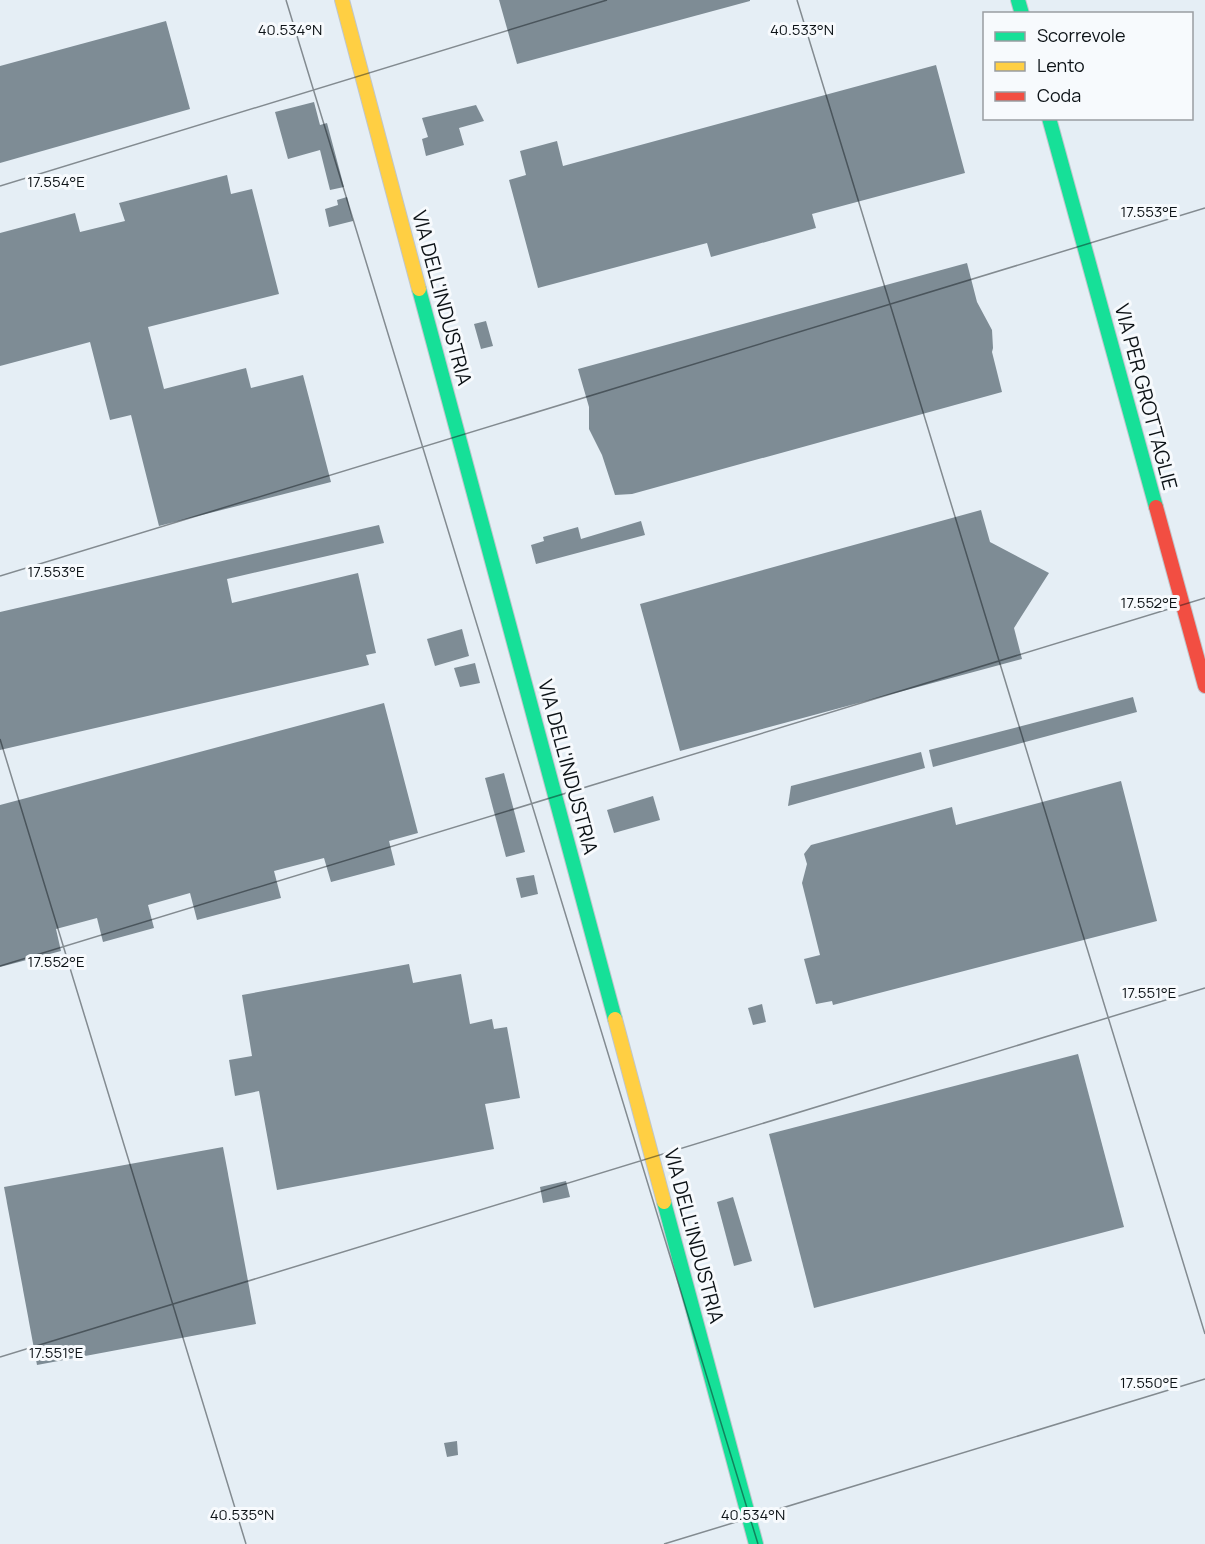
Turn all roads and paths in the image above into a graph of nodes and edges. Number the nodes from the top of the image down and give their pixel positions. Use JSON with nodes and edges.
{"nodes":[{"id":1,"x":342,"y":0,"type":"edge"},
{"id":2,"x":1050,"y":120,"type":"edge"},
{"id":3,"x":1205,"y":686,"type":"edge"},
{"id":4,"x":756,"y":1544,"type":"edge"}],
"edges":[{"from":1,"to":4,"type":"street","name":"VIA DELL'INDUSTRIA"},
{"from":2,"to":3,"type":"street","name":"VIA PER GROTTAGLIE"}]}
